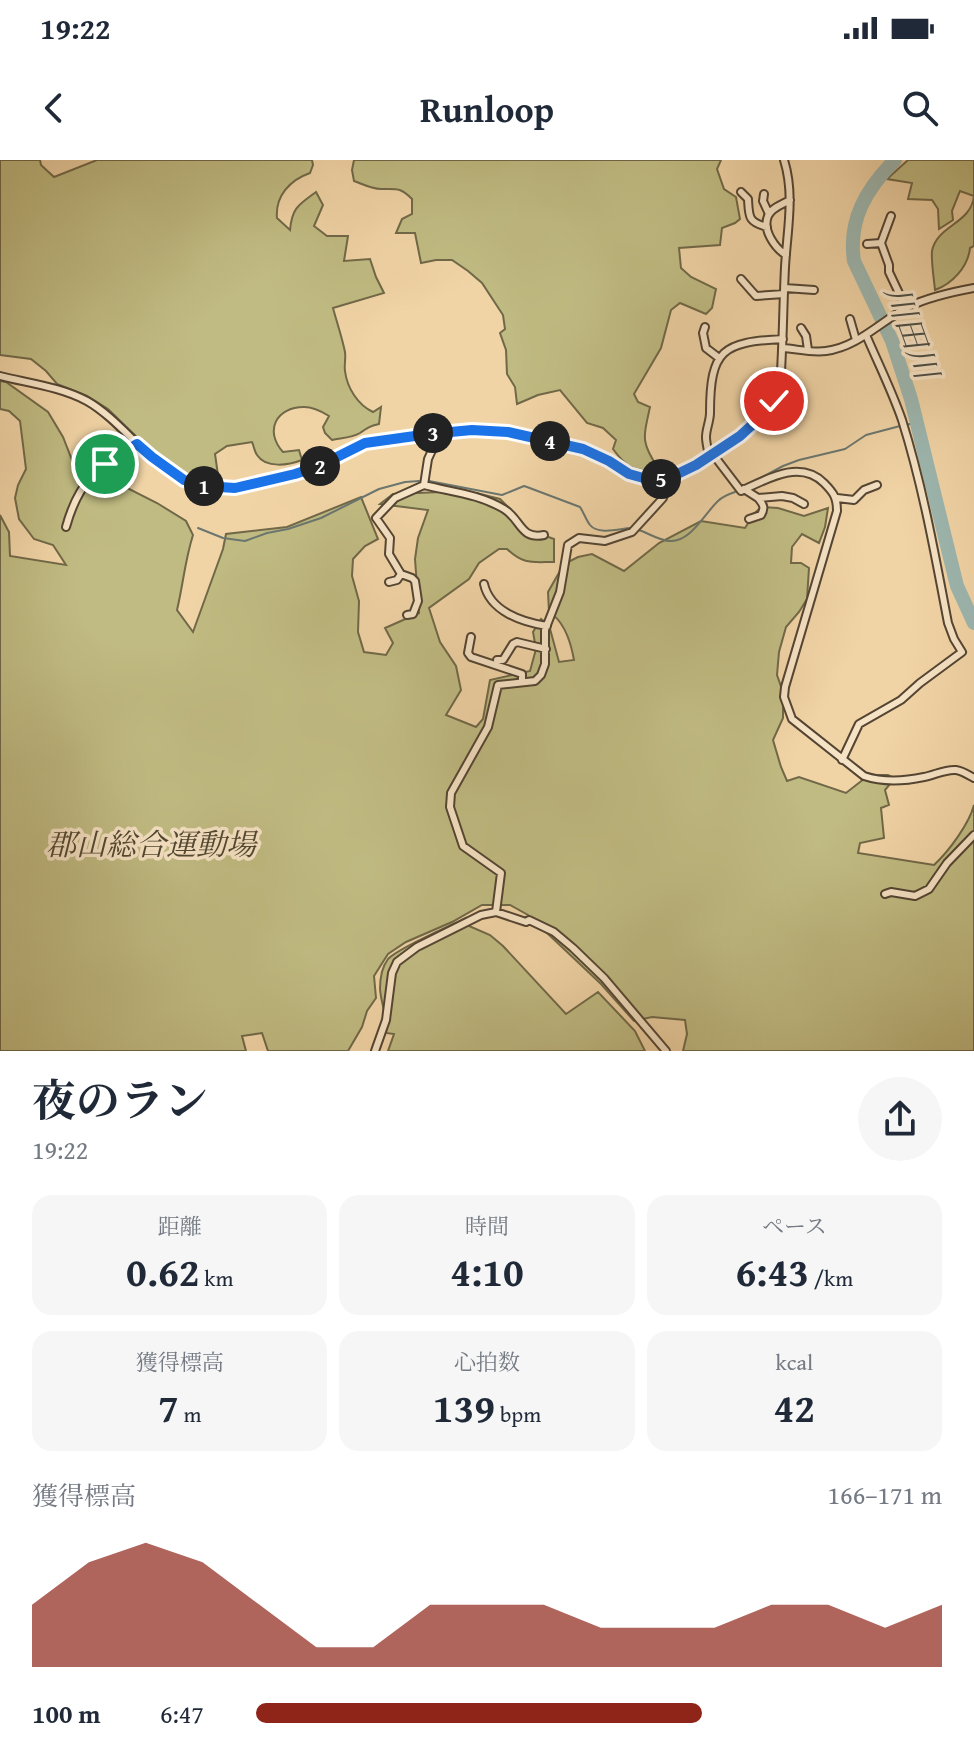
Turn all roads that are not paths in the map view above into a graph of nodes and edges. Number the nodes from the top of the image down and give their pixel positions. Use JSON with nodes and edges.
{"nodes":[{"id":1,"x":784,"y":160,"type":"edge"},
{"id":2,"x":741,"y":192,"type":"dead end"},
{"id":3,"x":764,"y":194,"type":"dead end"},
{"id":4,"x":790,"y":200,"type":"junction"},
{"id":5,"x":769,"y":214,"type":"junction"},
{"id":6,"x":891,"y":216,"type":"dead end"},
{"id":7,"x":767,"y":227,"type":"junction"},
{"id":8,"x":881,"y":243,"type":"junction"},
{"id":9,"x":867,"y":244,"type":"dead end"},
{"id":10,"x":786,"y":255,"type":"junction"},
{"id":11,"x":741,"y":279,"type":"dead end"},
{"id":12,"x":974,"y":288,"type":"edge"},
{"id":13,"x":814,"y":290,"type":"dead end"},
{"id":14,"x":784,"y":291,"type":"junction"},
{"id":15,"x":906,"y":308,"type":"junction"},
{"id":16,"x":850,"y":319,"type":"dead end"},
{"id":17,"x":705,"y":327,"type":"dead end"},
{"id":18,"x":801,"y":328,"type":"dead end"},
{"id":19,"x":868,"y":334,"type":"junction"},
{"id":20,"x":783,"y":339,"type":"junction"},
{"id":21,"x":856,"y":340,"type":"junction"},
{"id":22,"x":783,"y":348,"type":"junction"},
{"id":23,"x":808,"y":350,"type":"junction"},
{"id":24,"x":719,"y":358,"type":"junction"},
{"id":25,"x":0,"y":376,"type":"edge"},
{"id":26,"x":440,"y":433,"type":"junction"},
{"id":27,"x":137,"y":444,"type":"junction"},
{"id":28,"x":711,"y":454,"type":"junction"},
{"id":29,"x":667,"y":479,"type":"junction"},
{"id":30,"x":424,"y":485,"type":"junction"},
{"id":31,"x":877,"y":485,"type":"dead end"},
{"id":32,"x":744,"y":489,"type":"junction"},
{"id":33,"x":758,"y":498,"type":"junction"},
{"id":34,"x":837,"y":498,"type":"junction"},
{"id":35,"x":804,"y":504,"type":"dead end"},
{"id":36,"x":749,"y":519,"type":"dead end"},
{"id":37,"x":66,"y":527,"type":"dead end"},
{"id":38,"x":544,"y":535,"type":"dead end"},
{"id":39,"x":401,"y":574,"type":"junction"},
{"id":40,"x":389,"y":582,"type":"dead end"},
{"id":41,"x":484,"y":584,"type":"dead end"},
{"id":42,"x":407,"y":615,"type":"dead end"},
{"id":43,"x":547,"y":626,"type":"junction"},
{"id":44,"x":471,"y":637,"type":"dead end"},
{"id":45,"x":546,"y":649,"type":"junction"},
{"id":46,"x":497,"y":660,"type":"dead end"},
{"id":47,"x":522,"y":682,"type":"junction"},
{"id":48,"x":842,"y":760,"type":"junction"},
{"id":49,"x":974,"y":778,"type":"edge"},
{"id":50,"x":974,"y":835,"type":"edge"},
{"id":51,"x":885,"y":894,"type":"dead end"},
{"id":52,"x":496,"y":912,"type":"junction"},
{"id":53,"x":375,"y":1051,"type":"edge"},
{"id":54,"x":666,"y":1051,"type":"edge"}],
"edges":[{"from":1,"to":4,"type":"street"},
{"from":2,"to":7,"type":"street"},
{"from":3,"to":5,"type":"street"},
{"from":4,"to":5,"type":"street"},
{"from":4,"to":10,"type":"street"},
{"from":5,"to":7,"type":"street"},
{"from":6,"to":8,"type":"street"},
{"from":7,"to":10,"type":"street"},
{"from":8,"to":9,"type":"street"},
{"from":8,"to":15,"type":"street"},
{"from":10,"to":14,"type":"street"},
{"from":11,"to":14,"type":"street"},
{"from":12,"to":15,"type":"street"},
{"from":13,"to":14,"type":"street"},
{"from":14,"to":20,"type":"street"},
{"from":15,"to":19,"type":"street"},
{"from":16,"to":21,"type":"street"},
{"from":17,"to":24,"type":"street"},
{"from":18,"to":23,"type":"street"},
{"from":19,"to":21,"type":"street"},
{"from":19,"to":48,"type":"street"},
{"from":20,"to":22,"type":"street"},
{"from":20,"to":24,"type":"street"},
{"from":21,"to":23,"type":"street"},
{"from":22,"to":23,"type":"street"},
{"from":22,"to":28,"type":"street"},
{"from":24,"to":28,"type":"street"},
{"from":25,"to":27,"type":"street"},
{"from":26,"to":27,"type":"street"},
{"from":26,"to":29,"type":"street"},
{"from":26,"to":30,"type":"street"},
{"from":27,"to":37,"type":"street"},
{"from":28,"to":29,"type":"street"},
{"from":28,"to":32,"type":"street"},
{"from":29,"to":43,"type":"street"},
{"from":30,"to":38,"type":"street"},
{"from":30,"to":39,"type":"street"},
{"from":31,"to":34,"type":"street"},
{"from":32,"to":33,"type":"street"},
{"from":32,"to":34,"type":"street"},
{"from":33,"to":35,"type":"street"},
{"from":33,"to":36,"type":"street"},
{"from":34,"to":48,"type":"street"},
{"from":39,"to":40,"type":"street"},
{"from":39,"to":42,"type":"street"},
{"from":41,"to":43,"type":"street"},
{"from":43,"to":45,"type":"street"},
{"from":44,"to":47,"type":"street"},
{"from":45,"to":46,"type":"street"},
{"from":45,"to":47,"type":"street"},
{"from":47,"to":52,"type":"street"},
{"from":48,"to":49,"type":"street"},
{"from":50,"to":51,"type":"street"},
{"from":52,"to":53,"type":"street"},
{"from":52,"to":54,"type":"street"}]}
